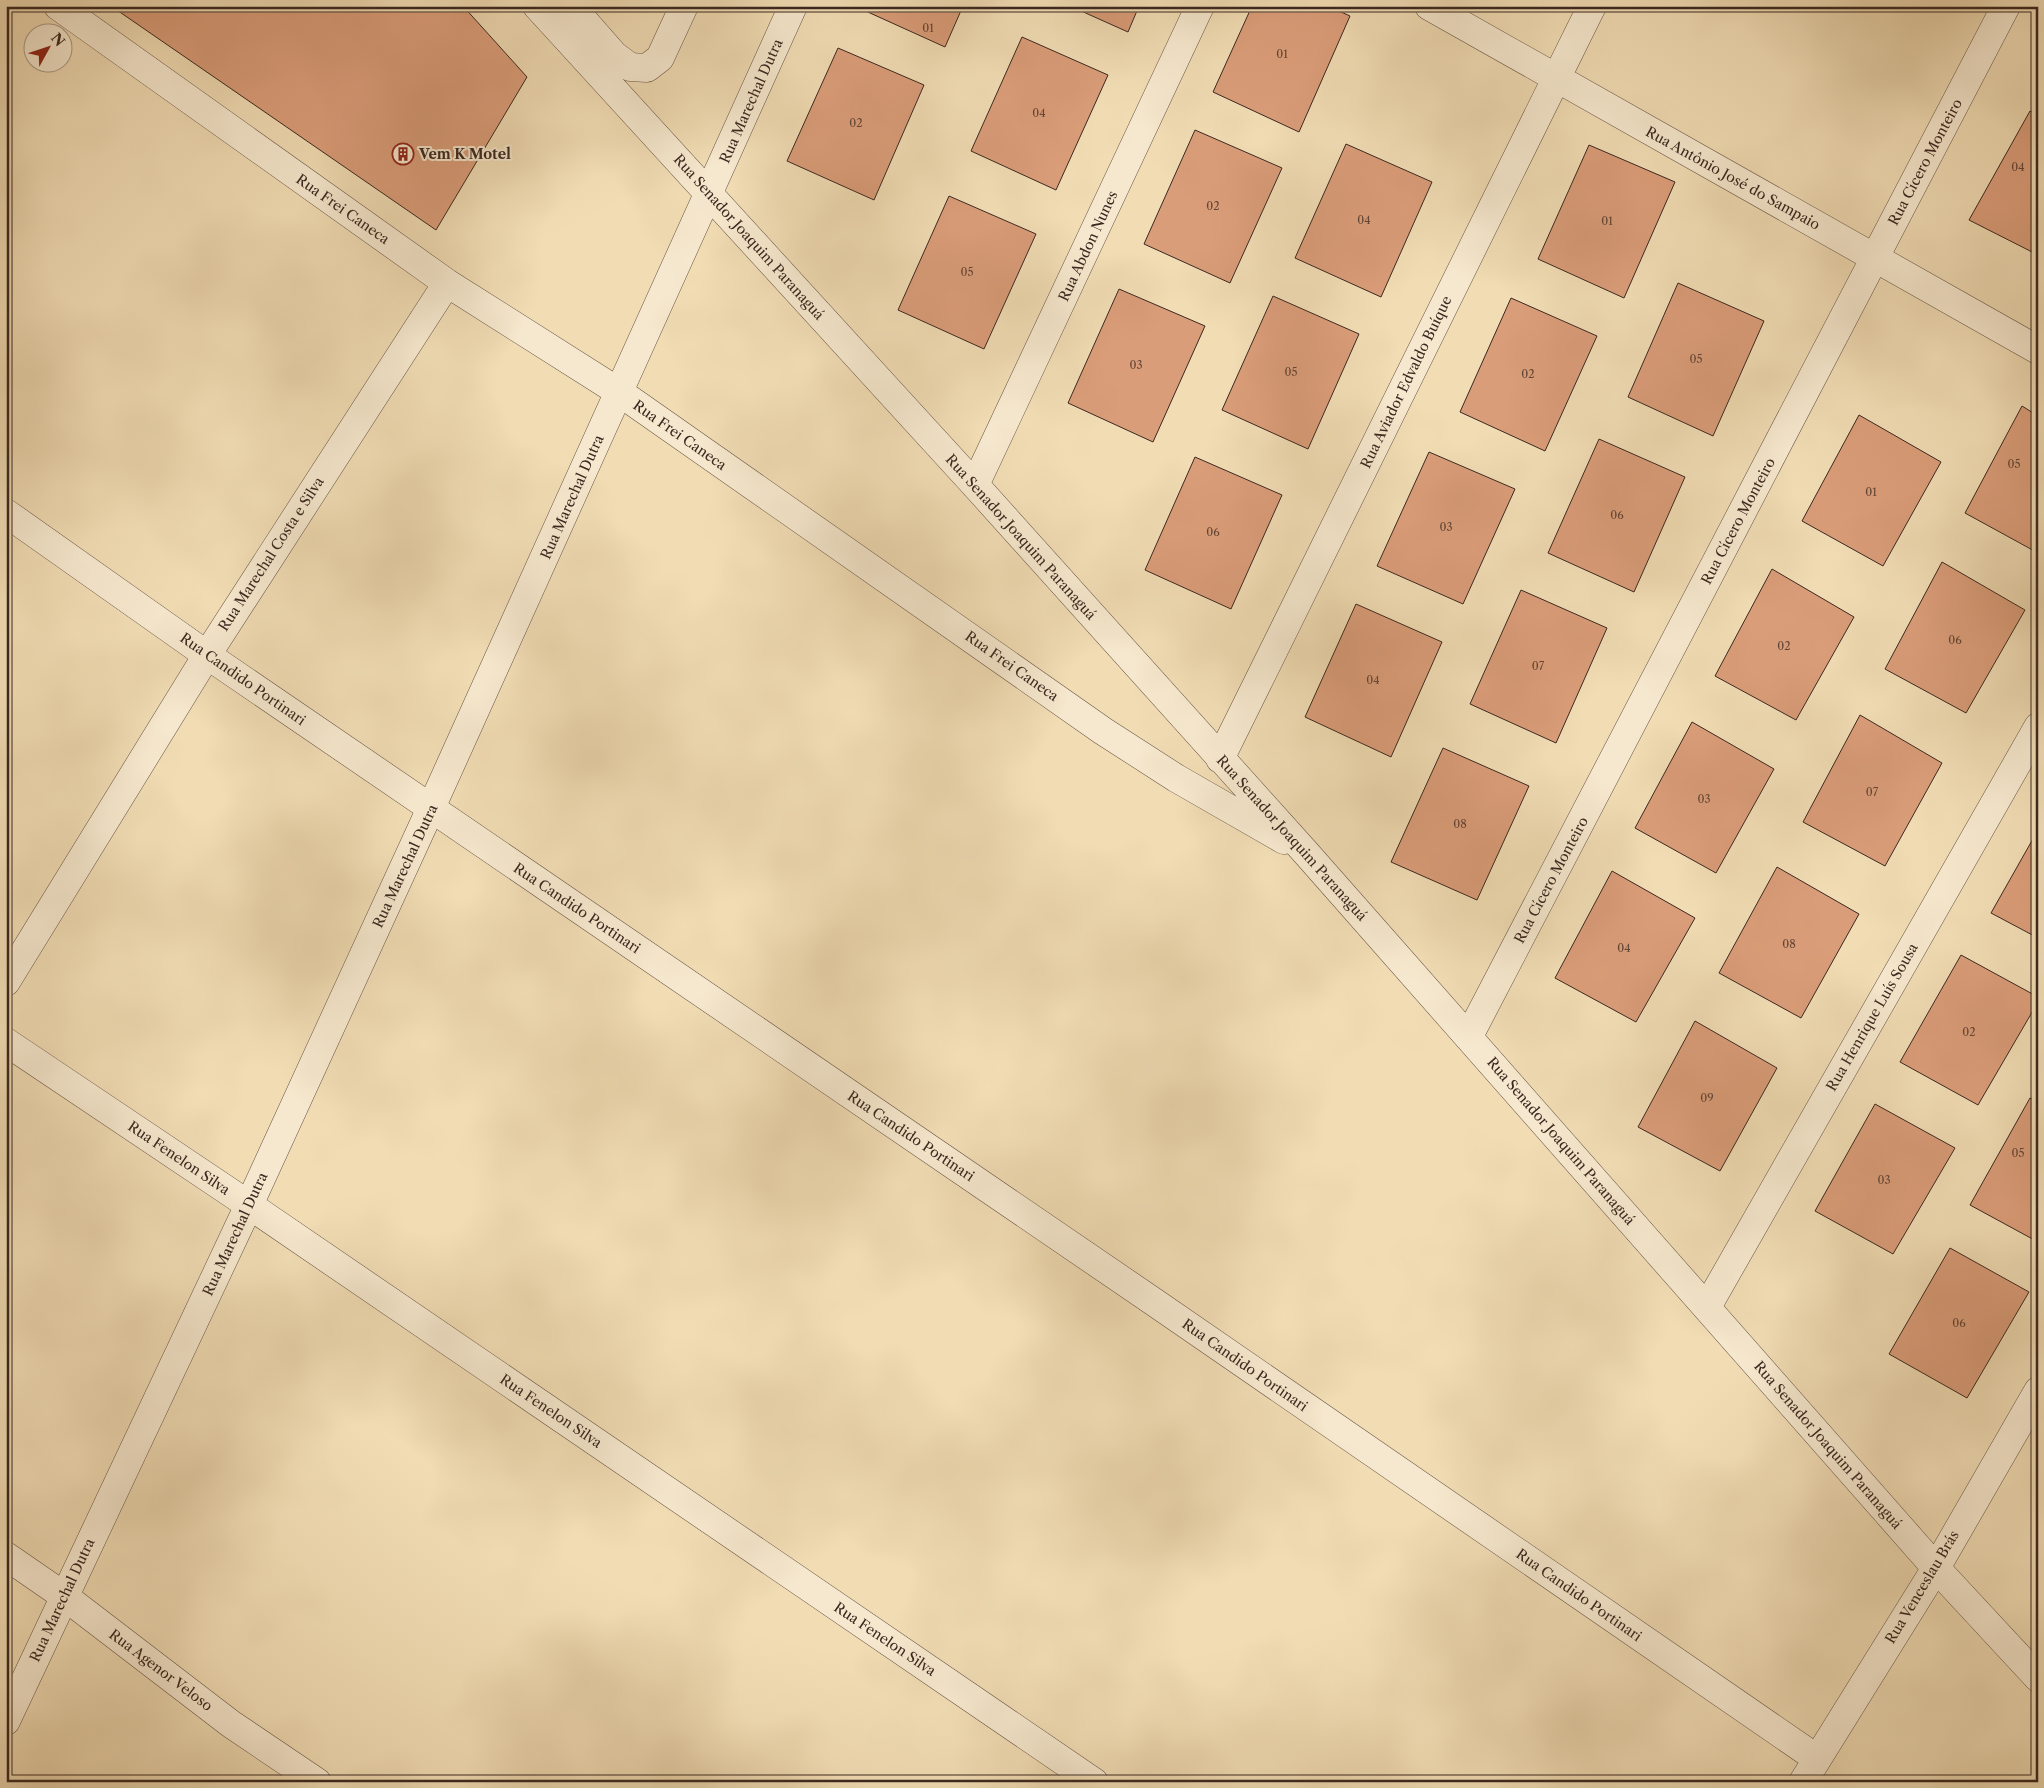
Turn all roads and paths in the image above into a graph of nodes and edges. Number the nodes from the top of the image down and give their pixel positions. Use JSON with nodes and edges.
{"nodes":[{"id":1,"x":58,"y":6,"type":"edge"},
{"id":2,"x":537,"y":6,"type":"edge"},
{"id":3,"x":571,"y":6,"type":"edge"},
{"id":4,"x":684,"y":6,"type":"edge"},
{"id":5,"x":793,"y":6,"type":"edge"},
{"id":6,"x":1200,"y":6,"type":"edge"},
{"id":7,"x":1429,"y":6,"type":"edge"},
{"id":8,"x":1592,"y":6,"type":"edge"},
{"id":9,"x":2006,"y":6,"type":"edge"},
{"id":10,"x":1556,"y":78,"type":"junction"},
{"id":11,"x":709,"y":194,"type":"junction"},
{"id":12,"x":1875,"y":258,"type":"junction"},
{"id":13,"x":447,"y":283,"type":"junction"},
{"id":14,"x":2038,"y":350,"type":"edge"},
{"id":15,"x":619,"y":392,"type":"junction"},
{"id":16,"x":975,"y":485,"type":"junction"},
{"id":17,"x":6,"y":513,"type":"edge"},
{"id":18,"x":207,"y":655,"type":"junction"},
{"id":19,"x":2035,"y":739,"type":"edge"},
{"id":20,"x":1220,"y":759,"type":"junction"},
{"id":21,"x":431,"y":808,"type":"junction"},
{"id":22,"x":1307,"y":854,"type":"junction"},
{"id":23,"x":6,"y":982,"type":"edge"},
{"id":24,"x":1469,"y":1036,"type":"junction"},
{"id":25,"x":6,"y":1042,"type":"edge"},
{"id":26,"x":249,"y":1204,"type":"junction"},
{"id":27,"x":1707,"y":1307,"type":"junction"},
{"id":28,"x":2038,"y":1391,"type":"edge"},
{"id":29,"x":6,"y":1556,"type":"edge"},
{"id":30,"x":1936,"y":1568,"type":"junction"},
{"id":31,"x":64,"y":1596,"type":"junction"},
{"id":32,"x":2038,"y":1678,"type":"edge"},
{"id":33,"x":6,"y":1721,"type":"edge"},
{"id":34,"x":1816,"y":1758,"type":"junction"},
{"id":35,"x":317,"y":1782,"type":"edge"},
{"id":36,"x":1094,"y":1782,"type":"edge"},
{"id":37,"x":1804,"y":1782,"type":"edge"}],
"edges":[{"from":1,"to":13,"type":"street","name":"Rua Frei Caneca"},
{"from":2,"to":11,"type":"street","name":"Rua Senador Joaquim Paranaguá"},
{"from":3,"to":4,"type":"street"},
{"from":5,"to":11,"type":"street","name":"Rua Marechal Dutra"},
{"from":6,"to":16,"type":"street","name":"Rua Abdon Nunes"},
{"from":7,"to":10,"type":"street","name":"Rua Antônio José do Sampaio"},
{"from":8,"to":10,"type":"street","name":"Rua Aviador Edvaldo Buíque"},
{"from":9,"to":12,"type":"street","name":"Rua Cícero Monteiro"},
{"from":10,"to":12,"type":"street","name":"Rua Antônio José do Sampaio"},
{"from":10,"to":20,"type":"street","name":"Rua Aviador Edvaldo Buíque"},
{"from":11,"to":15,"type":"street","name":"Rua Marechal Dutra"},
{"from":11,"to":16,"type":"street","name":"Rua Senador Joaquim Paranaguá"},
{"from":12,"to":14,"type":"street","name":"Rua Antônio José do Sampaio"},
{"from":12,"to":24,"type":"street","name":"Rua Cícero Monteiro"},
{"from":13,"to":15,"type":"street","name":"Rua Frei Caneca"},
{"from":13,"to":18,"type":"street","name":"Rua Marechal Costa e Silva"},
{"from":15,"to":21,"type":"street","name":"Rua Marechal Dutra"},
{"from":15,"to":22,"type":"street","name":"Rua Frei Caneca"},
{"from":16,"to":20,"type":"street","name":"Rua Senador Joaquim Paranaguá"},
{"from":17,"to":18,"type":"street","name":"Rua Candido Portinari"},
{"from":18,"to":21,"type":"street","name":"Rua Candido Portinari"},
{"from":18,"to":23,"type":"street","name":"Rua Marechal Costa e Silva"},
{"from":19,"to":27,"type":"street","name":"Rua Henrique Luís Sousa"},
{"from":20,"to":22,"type":"street","name":"Rua Senador Joaquim Paranaguá"},
{"from":21,"to":26,"type":"street","name":"Rua Marechal Dutra"},
{"from":21,"to":34,"type":"street","name":"Rua Candido Portinari"},
{"from":22,"to":24,"type":"street","name":"Rua Senador Joaquim Paranaguá"},
{"from":24,"to":27,"type":"street","name":"Rua Senador Joaquim Paranaguá"},
{"from":25,"to":26,"type":"street","name":"Rua Fenelon Silva"},
{"from":26,"to":31,"type":"street","name":"Rua Marechal Dutra"},
{"from":26,"to":36,"type":"street","name":"Rua Fenelon Silva"},
{"from":27,"to":30,"type":"street","name":"Rua Senador Joaquim Paranaguá"},
{"from":28,"to":30,"type":"street","name":"Rua Venceslau Brás"},
{"from":29,"to":31,"type":"street","name":"Rua Agenor Veloso"},
{"from":30,"to":32,"type":"street","name":"Rua Senador Joaquim Paranaguá"},
{"from":30,"to":34,"type":"street","name":"Rua Venceslau Brás"},
{"from":31,"to":33,"type":"street","name":"Rua Marechal Dutra"},
{"from":31,"to":35,"type":"street","name":"Rua Agenor Veloso"},
{"from":34,"to":37,"type":"street","name":"Rua Venceslau Brás"}]}
